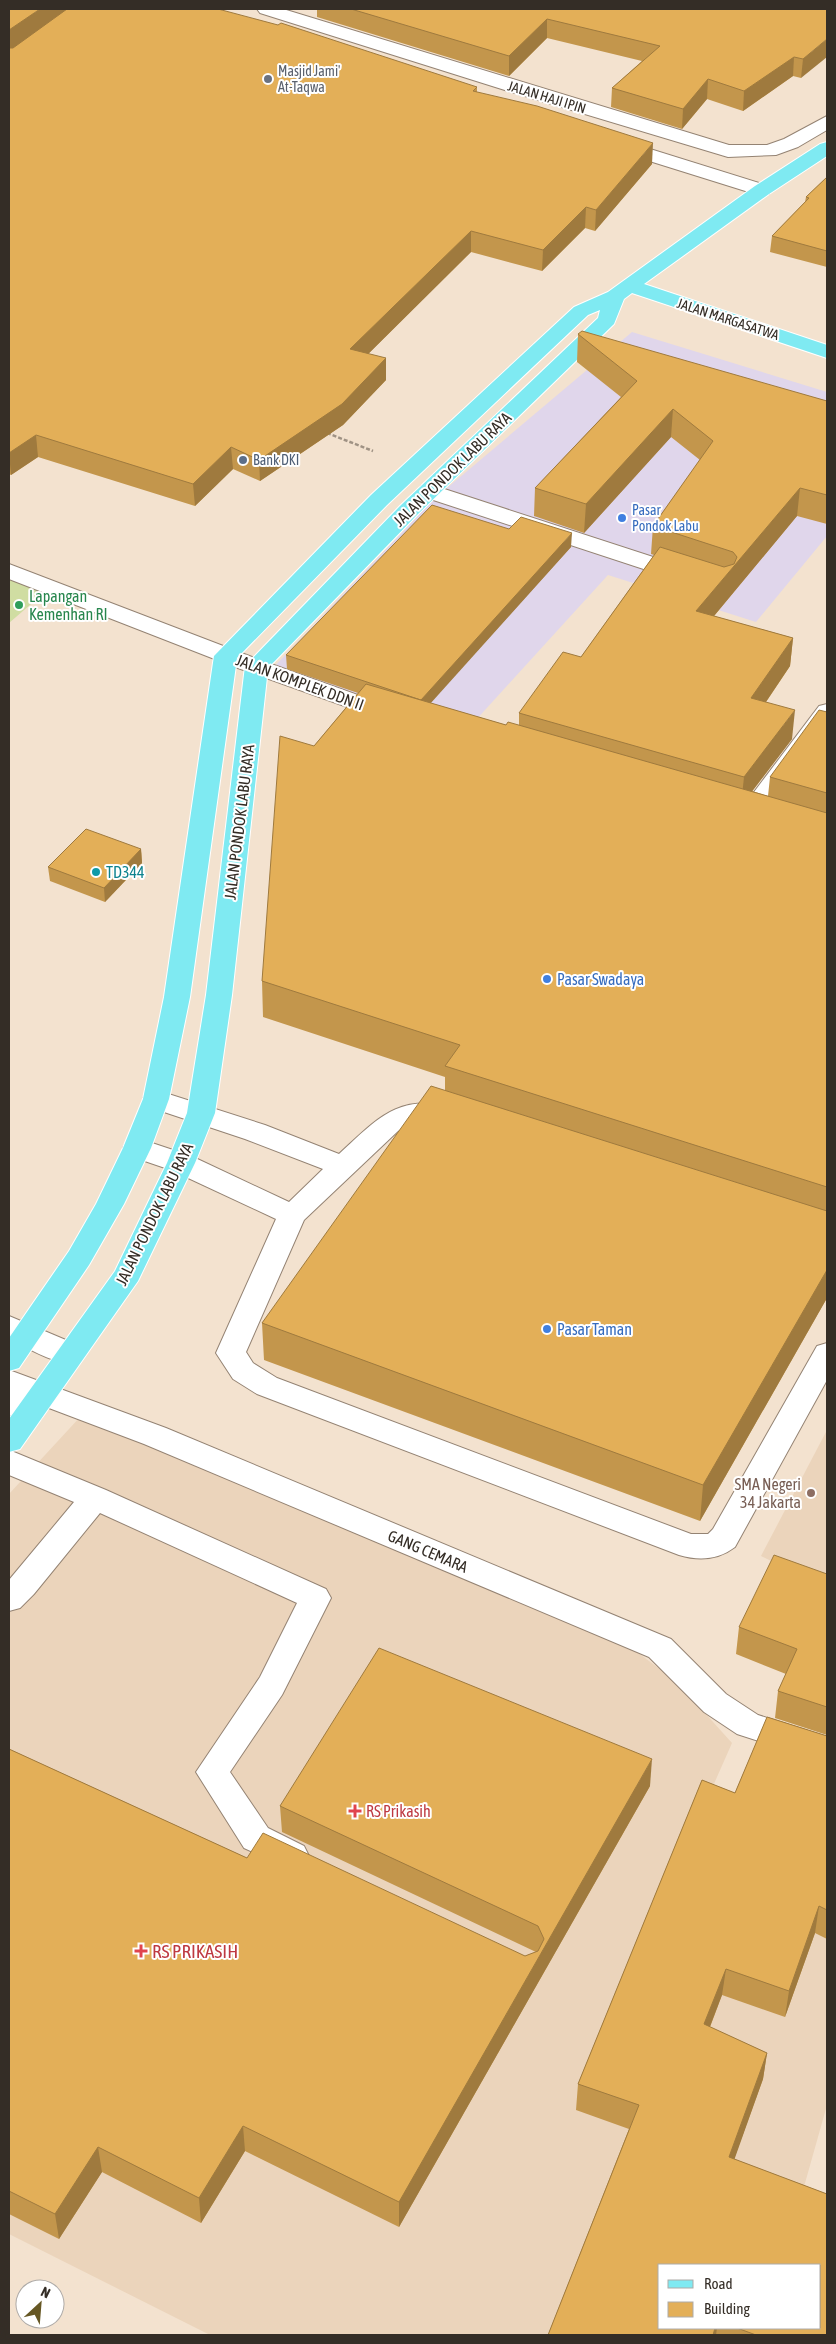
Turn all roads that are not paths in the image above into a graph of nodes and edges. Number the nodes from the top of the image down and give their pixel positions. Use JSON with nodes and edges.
{"nodes":[{"id":1,"x":266,"y":9,"type":"edge"},
{"id":2,"x":514,"y":87,"type":"junction"},
{"id":3,"x":495,"y":99,"type":"edge"},
{"id":4,"x":827,"y":122,"type":"edge"},
{"id":5,"x":601,"y":140,"type":"edge"},
{"id":6,"x":827,"y":148,"type":"edge"},
{"id":7,"x":762,"y":190,"type":"junction"},
{"id":8,"x":622,"y":291,"type":"junction"},
{"id":9,"x":550,"y":340,"type":"junction"},
{"id":10,"x":577,"y":348,"type":"junction"},
{"id":11,"x":827,"y":352,"type":"edge"},
{"id":12,"x":429,"y":491,"type":"junction"},
{"id":13,"x":379,"y":500,"type":"junction"},
{"id":14,"x":408,"y":511,"type":"junction"},
{"id":15,"x":9,"y":571,"type":"edge"},
{"id":16,"x":703,"y":581,"type":"edge"},
{"id":17,"x":226,"y":656,"type":"junction"},
{"id":18,"x":257,"y":666,"type":"junction"},
{"id":19,"x":827,"y":711,"type":"edge"},
{"id":20,"x":405,"y":719,"type":"edge"},
{"id":21,"x":774,"y":825,"type":"edge"},
{"id":22,"x":156,"y":1100,"type":"junction"},
{"id":23,"x":201,"y":1113,"type":"junction"},
{"id":24,"x":473,"y":1123,"type":"edge"},
{"id":25,"x":137,"y":1148,"type":"junction"},
{"id":26,"x":181,"y":1163,"type":"junction"},
{"id":27,"x":343,"y":1166,"type":"junction"},
{"id":28,"x":292,"y":1215,"type":"junction"},
{"id":29,"x":18,"y":1332,"type":"edge"},
{"id":30,"x":70,"y":1354,"type":"junction"},
{"id":31,"x":827,"y":1354,"type":"edge"},
{"id":32,"x":9,"y":1360,"type":"edge"},
{"id":33,"x":9,"y":1381,"type":"edge"},
{"id":34,"x":27,"y":1403,"type":"edge"},
{"id":35,"x":9,"y":1441,"type":"edge"},
{"id":36,"x":9,"y":1462,"type":"edge"},
{"id":37,"x":95,"y":1498,"type":"junction"},
{"id":38,"x":9,"y":1599,"type":"edge"},
{"id":39,"x":827,"y":1750,"type":"edge"},
{"id":40,"x":318,"y":1868,"type":"edge"}],
"edges":[{"from":1,"to":2,"type":"street","name":"JALAN HAJI IPIN"},
{"from":2,"to":3,"type":"street"},
{"from":2,"to":4,"type":"street","name":"JALAN HAJI IPIN"},
{"from":5,"to":7,"type":"street"},
{"from":6,"to":7,"type":"main road","name":"JALAN PONDOK LABU RAYA"},
{"from":7,"to":8,"type":"main road","name":"JALAN PONDOK LABU RAYA"},
{"from":8,"to":9,"type":"main road","name":"JALAN PONDOK LABU RAYA"},
{"from":8,"to":10,"type":"main road","name":"JALAN PONDOK LABU RAYA"},
{"from":8,"to":11,"type":"main road","name":"JALAN MARGASATWA"},
{"from":9,"to":10,"type":"main road"},
{"from":9,"to":13,"type":"main road","name":"JALAN PONDOK LABU RAYA"},
{"from":10,"to":12,"type":"main road","name":"JALAN PONDOK LABU RAYA"},
{"from":12,"to":14,"type":"main road","name":"JALAN PONDOK LABU RAYA"},
{"from":12,"to":16,"type":"street"},
{"from":13,"to":14,"type":"main road"},
{"from":13,"to":17,"type":"main road","name":"JALAN PONDOK LABU RAYA"},
{"from":14,"to":18,"type":"main road","name":"JALAN PONDOK LABU RAYA"},
{"from":15,"to":17,"type":"street","name":"JALAN KOMPLEK DDN II"},
{"from":17,"to":18,"type":"street","name":"JALAN KOMPLEK DDN II"},
{"from":17,"to":22,"type":"main road"},
{"from":18,"to":20,"type":"street","name":"JALAN KOMPLEK DDN II"},
{"from":18,"to":23,"type":"main road","name":"JALAN PONDOK LABU RAYA"},
{"from":19,"to":21,"type":"street"},
{"from":22,"to":23,"type":"street"},
{"from":22,"to":25,"type":"main road"},
{"from":23,"to":26,"type":"main road","name":"JALAN PONDOK LABU RAYA"},
{"from":23,"to":27,"type":"street"},
{"from":24,"to":27,"type":"street"},
{"from":25,"to":26,"type":"street"},
{"from":25,"to":29,"type":"main road"},
{"from":26,"to":28,"type":"street"},
{"from":26,"to":30,"type":"main road","name":"JALAN PONDOK LABU RAYA"},
{"from":27,"to":28,"type":"street"},
{"from":28,"to":31,"type":"street"},
{"from":29,"to":30,"type":"street"},
{"from":29,"to":32,"type":"main road"},
{"from":30,"to":34,"type":"main road","name":"JALAN PONDOK LABU RAYA"},
{"from":33,"to":34,"type":"street","name":"GANG CEMARA"},
{"from":34,"to":35,"type":"main road","name":"JALAN PONDOK LABU RAYA"},
{"from":34,"to":39,"type":"street","name":"GANG CEMARA"},
{"from":36,"to":37,"type":"street"},
{"from":37,"to":38,"type":"street"},
{"from":37,"to":40,"type":"street"}]}
